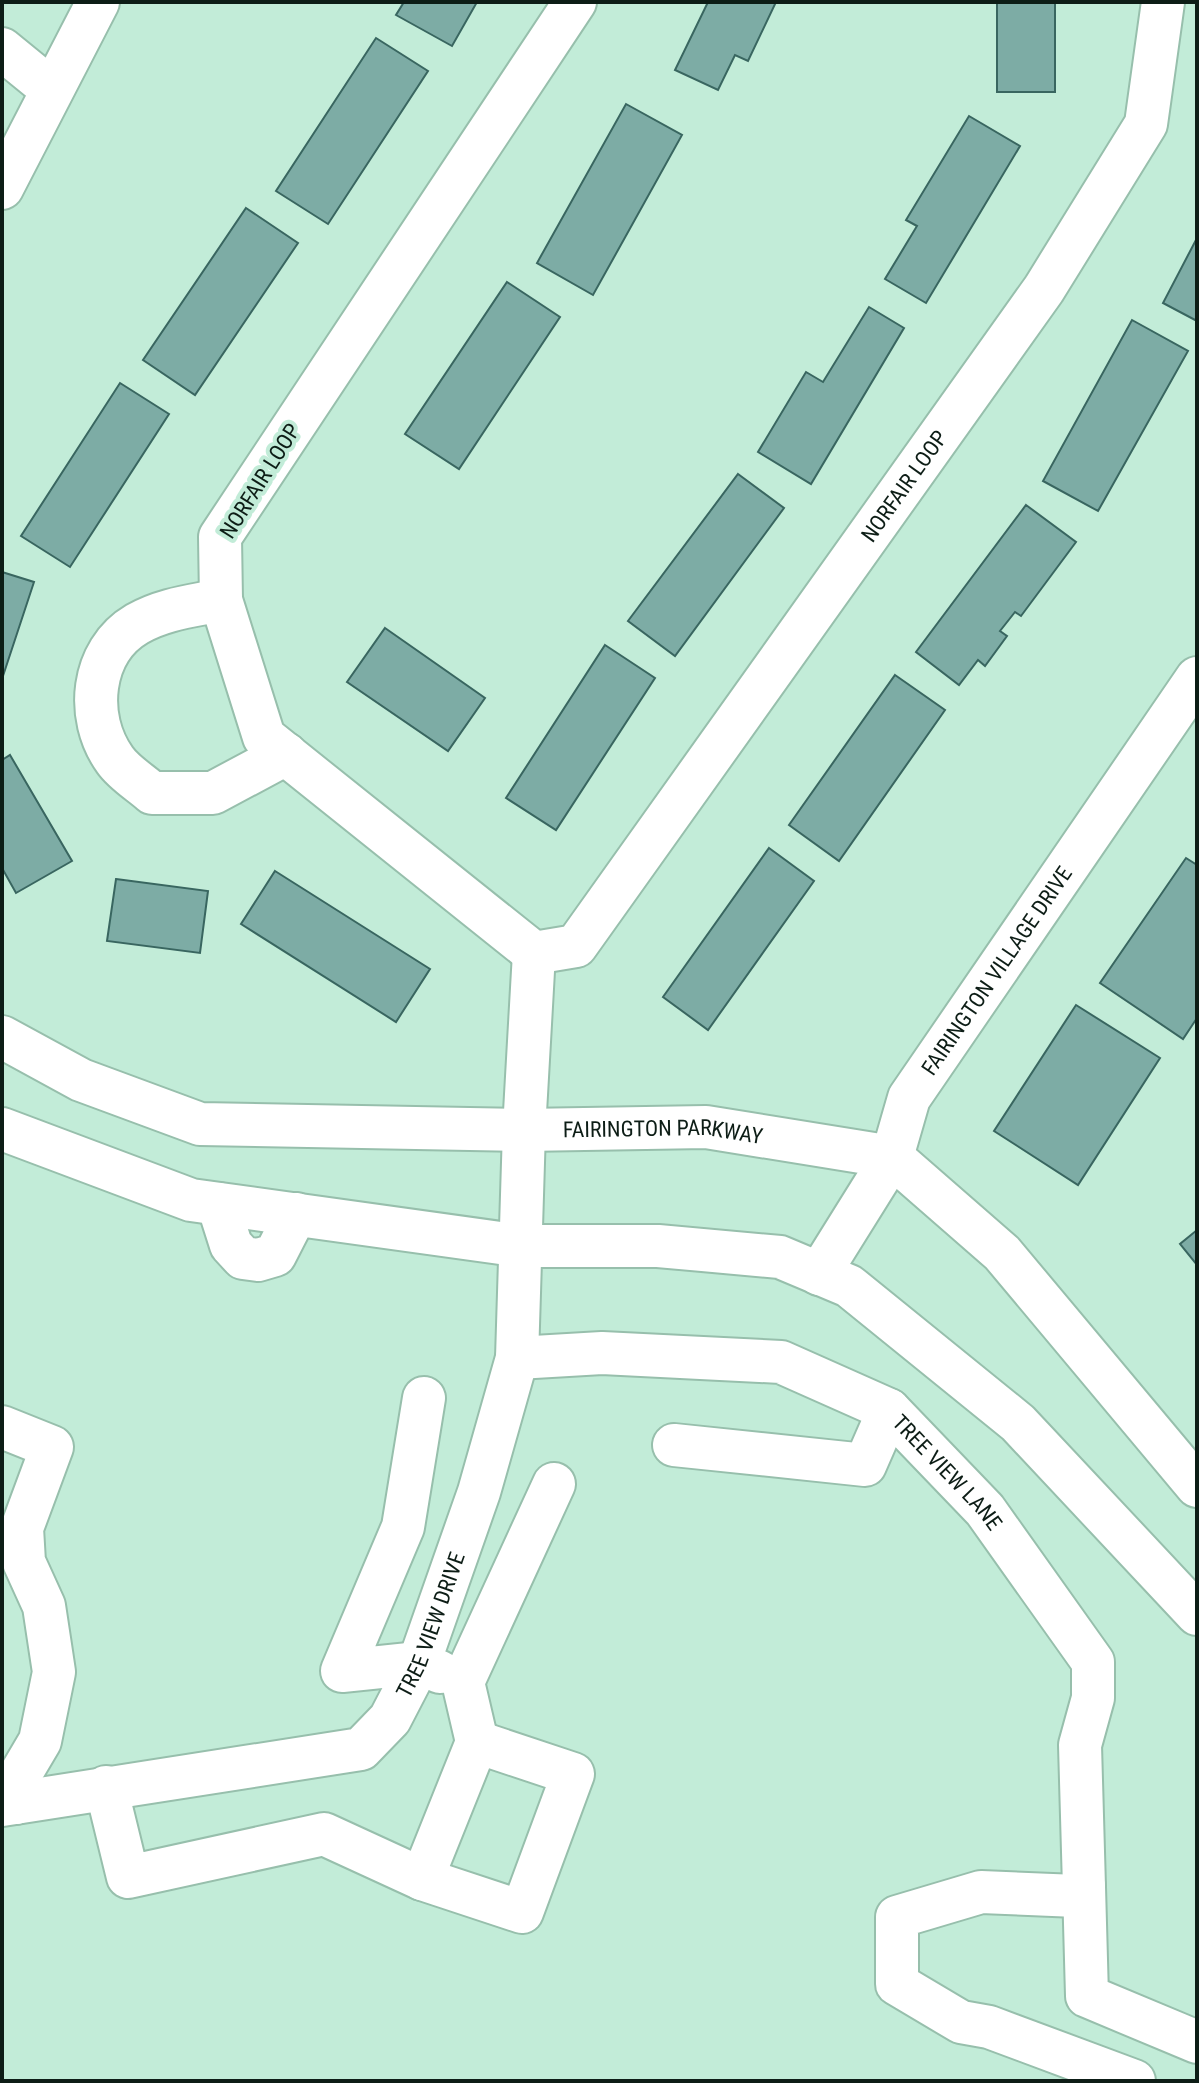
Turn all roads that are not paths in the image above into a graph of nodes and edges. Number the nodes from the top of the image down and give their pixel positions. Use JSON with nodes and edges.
{"nodes":[{"id":1,"x":98,"y":2,"type":"edge"},
{"id":2,"x":575,"y":2,"type":"edge"},
{"id":3,"x":1163,"y":2,"type":"edge"},
{"id":4,"x":2,"y":49,"type":"edge"},
{"id":5,"x":51,"y":89,"type":"junction"},
{"id":6,"x":2,"y":188,"type":"edge"},
{"id":7,"x":221,"y":600,"type":"junction"},
{"id":8,"x":1197,"y":678,"type":"edge"},
{"id":9,"x":286,"y":754,"type":"junction"},
{"id":10,"x":534,"y":953,"type":"junction"},
{"id":11,"x":2,"y":1037,"type":"edge"},
{"id":12,"x":2,"y":1129,"type":"edge"},
{"id":13,"x":524,"y":1130,"type":"junction"},
{"id":14,"x":892,"y":1157,"type":"junction"},
{"id":15,"x":522,"y":1246,"type":"junction"},
{"id":16,"x":819,"y":1274,"type":"junction"},
{"id":17,"x":517,"y":1358,"type":"junction"},
{"id":18,"x":424,"y":1398,"type":"dead end"},
{"id":19,"x":889,"y":1410,"type":"junction"},
{"id":20,"x":2,"y":1427,"type":"edge"},
{"id":21,"x":674,"y":1445,"type":"dead end"},
{"id":22,"x":1193,"y":1476,"type":"edge"},
{"id":23,"x":554,"y":1484,"type":"dead end"},
{"id":24,"x":12,"y":1524,"type":"edge"},
{"id":25,"x":1197,"y":1614,"type":"edge"},
{"id":26,"x":419,"y":1663,"type":"junction"},
{"id":27,"x":463,"y":1682,"type":"junction"},
{"id":28,"x":477,"y":1742,"type":"junction"},
{"id":29,"x":106,"y":1787,"type":"junction"},
{"id":30,"x":9,"y":1804,"type":"edge"},
{"id":31,"x":422,"y":1879,"type":"junction"},
{"id":32,"x":1084,"y":1887,"type":"junction"},
{"id":33,"x":1197,"y":2042,"type":"edge"},
{"id":34,"x":1134,"y":2081,"type":"edge"}],
"edges":[{"from":1,"to":5,"type":"street"},
{"from":2,"to":7,"type":"street","name":"NORFAIR LOOP"},
{"from":3,"to":10,"type":"street","name":"NORFAIR LOOP"},
{"from":4,"to":5,"type":"street"},
{"from":5,"to":6,"type":"street"},
{"from":7,"to":9,"type":"street","name":"NORFAIR LOOP"},
{"from":7,"to":9,"type":"street"},
{"from":8,"to":14,"type":"street","name":"FAIRINGTON VILLAGE DRIVE"},
{"from":9,"to":10,"type":"street","name":"NORFAIR LOOP"},
{"from":10,"to":13,"type":"street"},
{"from":11,"to":13,"type":"street","name":"FAIRINGTON PARKWAY"},
{"from":12,"to":15,"type":"street"},
{"from":13,"to":14,"type":"street","name":"FAIRINGTON PARKWAY"},
{"from":13,"to":15,"type":"street","name":"TREE VIEW DRIVE"},
{"from":14,"to":16,"type":"street","name":"FAIRINGTON VILLAGE DRIVE"},
{"from":14,"to":22,"type":"street"},
{"from":15,"to":16,"type":"street"},
{"from":15,"to":17,"type":"street","name":"TREE VIEW DRIVE"},
{"from":16,"to":25,"type":"street"},
{"from":17,"to":19,"type":"street","name":"TREE VIEW LANE"},
{"from":17,"to":26,"type":"street","name":"TREE VIEW DRIVE"},
{"from":18,"to":26,"type":"street"},
{"from":19,"to":21,"type":"street"},
{"from":19,"to":32,"type":"street","name":"TREE VIEW LANE"},
{"from":20,"to":24,"type":"street"},
{"from":23,"to":27,"type":"street"},
{"from":24,"to":30,"type":"street"},
{"from":26,"to":27,"type":"street"},
{"from":26,"to":29,"type":"street","name":"TREE VIEW DRIVE"},
{"from":27,"to":28,"type":"street"},
{"from":28,"to":31,"type":"street"},
{"from":28,"to":31,"type":"street"},
{"from":29,"to":30,"type":"street","name":"TREE VIEW DRIVE"},
{"from":29,"to":31,"type":"street"},
{"from":32,"to":33,"type":"street","name":"TREE VIEW LANE"},
{"from":32,"to":34,"type":"street"}]}
